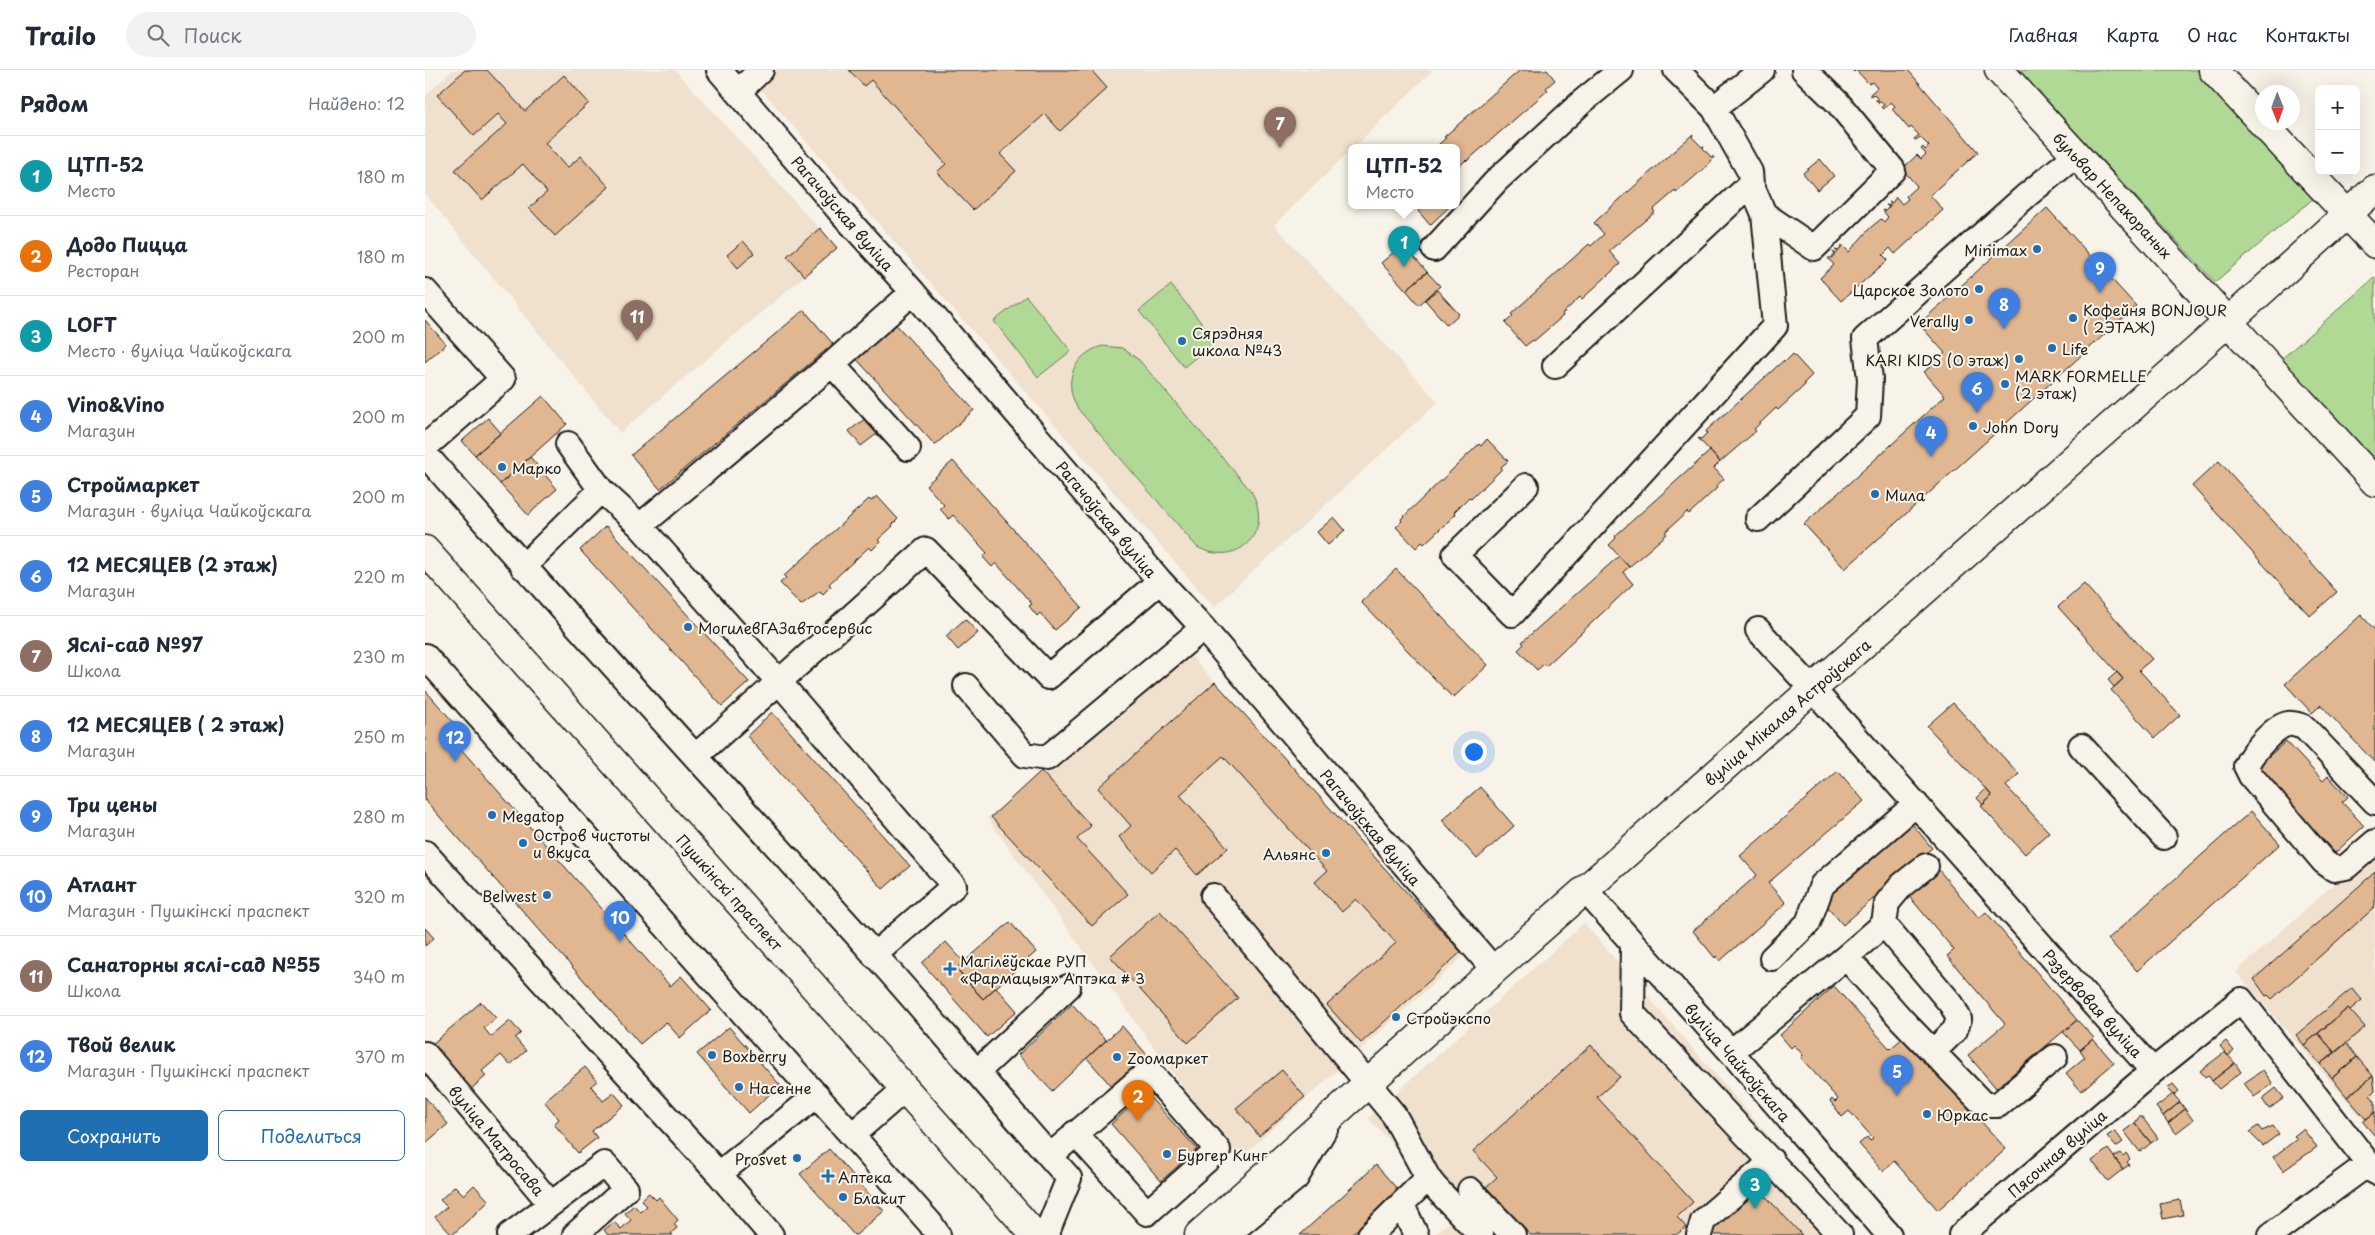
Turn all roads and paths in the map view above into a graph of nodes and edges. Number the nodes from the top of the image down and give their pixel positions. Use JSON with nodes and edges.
{"nodes":[{"id":1,"x":719,"y":70,"type":"edge"},
{"id":2,"x":761,"y":70,"type":"edge"},
{"id":3,"x":1621,"y":70,"type":"edge"},
{"id":4,"x":1676,"y":70,"type":"edge"},
{"id":5,"x":1761,"y":70,"type":"edge"},
{"id":6,"x":1805,"y":70,"type":"edge"},
{"id":7,"x":1999,"y":70,"type":"edge"},
{"id":8,"x":2213,"y":70,"type":"edge"},
{"id":9,"x":738,"y":92,"type":"junction"},
{"id":10,"x":1714,"y":108,"type":"junction"},
{"id":11,"x":2076,"y":155,"type":"junction"},
{"id":12,"x":1751,"y":184,"type":"junction"},
{"id":13,"x":2375,"y":189,"type":"edge"},
{"id":14,"x":1764,"y":214,"type":"junction"},
{"id":15,"x":2348,"y":215,"type":"junction"},
{"id":16,"x":2375,"y":244,"type":"edge"},
{"id":17,"x":1434,"y":249,"type":"dead end"},
{"id":18,"x":425,"y":291,"type":"edge"},
{"id":19,"x":913,"y":292,"type":"junction"},
{"id":20,"x":2226,"y":322,"type":"junction"},
{"id":21,"x":832,"y":364,"type":"junction"},
{"id":22,"x":1555,"y":366,"type":"dead end"},
{"id":23,"x":568,"y":444,"type":"dead end"},
{"id":24,"x":425,"y":448,"type":"edge"},
{"id":25,"x":908,"y":448,"type":"dead end"},
{"id":26,"x":425,"y":454,"type":"edge"},
{"id":27,"x":2375,"y":482,"type":"edge"},
{"id":28,"x":1526,"y":486,"type":"dead end"},
{"id":29,"x":601,"y":490,"type":"junction"},
{"id":30,"x":1758,"y":519,"type":"dead end"},
{"id":31,"x":640,"y":526,"type":"junction"},
{"id":32,"x":425,"y":550,"type":"edge"},
{"id":33,"x":523,"y":567,"type":"junction"},
{"id":34,"x":1160,"y":581,"type":"junction"},
{"id":35,"x":1203,"y":628,"type":"junction"},
{"id":36,"x":1757,"y":630,"type":"dead end"},
{"id":37,"x":425,"y":656,"type":"edge"},
{"id":38,"x":780,"y":683,"type":"junction"},
{"id":39,"x":966,"y":686,"type":"dead end"},
{"id":40,"x":1812,"y":690,"type":"junction"},
{"id":41,"x":2081,"y":746,"type":"dead end"},
{"id":42,"x":696,"y":756,"type":"junction"},
{"id":43,"x":2375,"y":802,"type":"edge"},
{"id":44,"x":1916,"y":804,"type":"junction"},
{"id":45,"x":2164,"y":837,"type":"dead end"},
{"id":46,"x":2375,"y":842,"type":"edge"},
{"id":47,"x":425,"y":853,"type":"edge"},
{"id":48,"x":1926,"y":866,"type":"dead end"},
{"id":49,"x":1585,"y":890,"type":"junction"},
{"id":50,"x":1213,"y":896,"type":"dead end"},
{"id":51,"x":1884,"y":924,"type":"junction"},
{"id":52,"x":1633,"y":944,"type":"junction"},
{"id":53,"x":874,"y":954,"type":"junction"},
{"id":54,"x":1846,"y":956,"type":"junction"},
{"id":55,"x":1772,"y":958,"type":"dead end"},
{"id":56,"x":1494,"y":970,"type":"junction"},
{"id":57,"x":1068,"y":987,"type":"dead end"},
{"id":58,"x":1731,"y":1052,"type":"junction"},
{"id":59,"x":1933,"y":1052,"type":"junction"},
{"id":60,"x":425,"y":1054,"type":"edge"},
{"id":61,"x":2055,"y":1057,"type":"dead end"},
{"id":62,"x":978,"y":1071,"type":"junction"},
{"id":63,"x":2153,"y":1071,"type":"junction"},
{"id":64,"x":1369,"y":1084,"type":"junction"},
{"id":65,"x":905,"y":1088,"type":"junction"},
{"id":66,"x":817,"y":1095,"type":"junction"},
{"id":67,"x":1333,"y":1115,"type":"junction"},
{"id":68,"x":1075,"y":1133,"type":"junction"},
{"id":69,"x":853,"y":1135,"type":"junction"},
{"id":70,"x":1050,"y":1156,"type":"junction"},
{"id":71,"x":1772,"y":1161,"type":"junction"},
{"id":72,"x":2372,"y":1168,"type":"edge"},
{"id":73,"x":719,"y":1174,"type":"junction"},
{"id":74,"x":1428,"y":1178,"type":"junction"},
{"id":75,"x":1470,"y":1190,"type":"dead end"},
{"id":76,"x":550,"y":1203,"type":"junction"},
{"id":77,"x":1402,"y":1205,"type":"junction"},
{"id":78,"x":521,"y":1232,"type":"edge"},
{"id":79,"x":575,"y":1235,"type":"edge"},
{"id":80,"x":771,"y":1235,"type":"edge"},
{"id":81,"x":938,"y":1235,"type":"edge"},
{"id":82,"x":1035,"y":1235,"type":"edge"},
{"id":83,"x":1046,"y":1235,"type":"edge"},
{"id":84,"x":1199,"y":1235,"type":"edge"},
{"id":85,"x":1227,"y":1235,"type":"edge"},
{"id":86,"x":1370,"y":1235,"type":"edge"},
{"id":87,"x":1416,"y":1235,"type":"edge"},
{"id":88,"x":1481,"y":1235,"type":"edge"},
{"id":89,"x":1513,"y":1235,"type":"edge"},
{"id":90,"x":1699,"y":1235,"type":"edge"},
{"id":91,"x":1840,"y":1235,"type":"edge"},
{"id":92,"x":1889,"y":1235,"type":"edge"},
{"id":93,"x":1961,"y":1235,"type":"edge"},
{"id":94,"x":2271,"y":1235,"type":"edge"}],
"edges":[{"from":1,"to":9,"type":"street","name":"Рагачоўская вуліца"},
{"from":2,"to":9,"type":"street"},
{"from":3,"to":17,"type":"street"},
{"from":4,"to":10,"type":"street"},
{"from":5,"to":10,"type":"street"},
{"from":6,"to":14,"type":"street"},
{"from":7,"to":11,"type":"main road","name":"бульвар Непакораных"},
{"from":8,"to":15,"type":"main road"},
{"from":9,"to":19,"type":"street","name":"Рагачоўская вуліца"},
{"from":10,"to":12,"type":"street"},
{"from":11,"to":20,"type":"main road","name":"бульвар Непакораных"},
{"from":11,"to":30,"type":"street"},
{"from":12,"to":14,"type":"street"},
{"from":12,"to":22,"type":"street"},
{"from":13,"to":15,"type":"main road","name":"вуліца Мікалая Астроўскага"},
{"from":14,"to":28,"type":"street"},
{"from":15,"to":16,"type":"main road"},
{"from":15,"to":20,"type":"main road","name":"вуліца Мікалая Астроўскага"},
{"from":18,"to":24,"type":"street"},
{"from":19,"to":21,"type":"street"},
{"from":19,"to":34,"type":"street","name":"Рагачоўская вуліца"},
{"from":20,"to":27,"type":"main road","name":"бульвар Непакораных"},
{"from":20,"to":40,"type":"main road","name":"вуліца Мікалая Астроўскага"},
{"from":21,"to":25,"type":"street"},
{"from":21,"to":31,"type":"street"},
{"from":23,"to":29,"type":"street"},
{"from":26,"to":33,"type":"street"},
{"from":29,"to":31,"type":"street"},
{"from":29,"to":33,"type":"street"},
{"from":31,"to":38,"type":"street"},
{"from":32,"to":65,"type":"main road","name":"Пушкінскі праспект"},
{"from":33,"to":42,"type":"street"},
{"from":34,"to":35,"type":"street","name":"Рагачоўская вуліца"},
{"from":34,"to":38,"type":"street"},
{"from":35,"to":39,"type":"street"},
{"from":35,"to":56,"type":"street","name":"Рагачоўская вуліца"},
{"from":36,"to":40,"type":"street","name":"Рэзервовая вуліца"},
{"from":37,"to":66,"type":"street"},
{"from":38,"to":42,"type":"street"},
{"from":38,"to":53,"type":"street"},
{"from":40,"to":44,"type":"street","name":"Рэзервовая вуліца"},
{"from":40,"to":49,"type":"main road","name":"вуліца Мікалая Астроўскага"},
{"from":41,"to":45,"type":"street"},
{"from":42,"to":53,"type":"street"},
{"from":43,"to":46,"type":"street"},
{"from":44,"to":55,"type":"street"},
{"from":44,"to":63,"type":"street","name":"Рэзервовая вуліца"},
{"from":47,"to":73,"type":"street"},
{"from":48,"to":51,"type":"street"},
{"from":49,"to":52,"type":"street","name":"вуліца Чайкоўскага"},
{"from":49,"to":56,"type":"main road","name":"вуліца Мікалая Астроўскага"},
{"from":50,"to":64,"type":"street"},
{"from":51,"to":54,"type":"street"},
{"from":51,"to":59,"type":"street"},
{"from":52,"to":58,"type":"street","name":"вуліца Чайкоўскага"},
{"from":52,"to":71,"type":"street"},
{"from":53,"to":62,"type":"street"},
{"from":54,"to":58,"type":"street"},
{"from":54,"to":59,"type":"street"},
{"from":56,"to":64,"type":"main road","name":"вуліца Мікалая Астроўскага"},
{"from":57,"to":62,"type":"street"},
{"from":58,"to":92,"type":"street","name":"вуліца Чайкоўскага"},
{"from":59,"to":61,"type":"street"},
{"from":60,"to":76,"type":"street","name":"вуліца Матросава"},
{"from":62,"to":70,"type":"street"},
{"from":63,"to":72,"type":"street","name":"Рэзервовая вуліца"},
{"from":63,"to":93,"type":"street","name":"Пясочная вуліца"},
{"from":64,"to":67,"type":"main road","name":"вуліца Мікалая Астроўскага"},
{"from":64,"to":74,"type":"street"},
{"from":65,"to":69,"type":"street"},
{"from":65,"to":82,"type":"main road","name":"Пушкінскі праспект"},
{"from":66,"to":69,"type":"street"},
{"from":66,"to":73,"type":"street"},
{"from":67,"to":84,"type":"main road","name":"вуліца Мікалая Астроўскага"},
{"from":67,"to":85,"type":"street"},
{"from":68,"to":68,"type":"street"},
{"from":68,"to":70,"type":"street"},
{"from":69,"to":81,"type":"street"},
{"from":70,"to":83,"type":"street"},
{"from":71,"to":90,"type":"street"},
{"from":71,"to":91,"type":"street"},
{"from":72,"to":94,"type":"street"},
{"from":73,"to":80,"type":"street"},
{"from":74,"to":77,"type":"street"},
{"from":74,"to":88,"type":"street"},
{"from":75,"to":89,"type":"street"},
{"from":76,"to":78,"type":"street"},
{"from":76,"to":79,"type":"street"},
{"from":77,"to":86,"type":"street"},
{"from":77,"to":87,"type":"street"}]}
